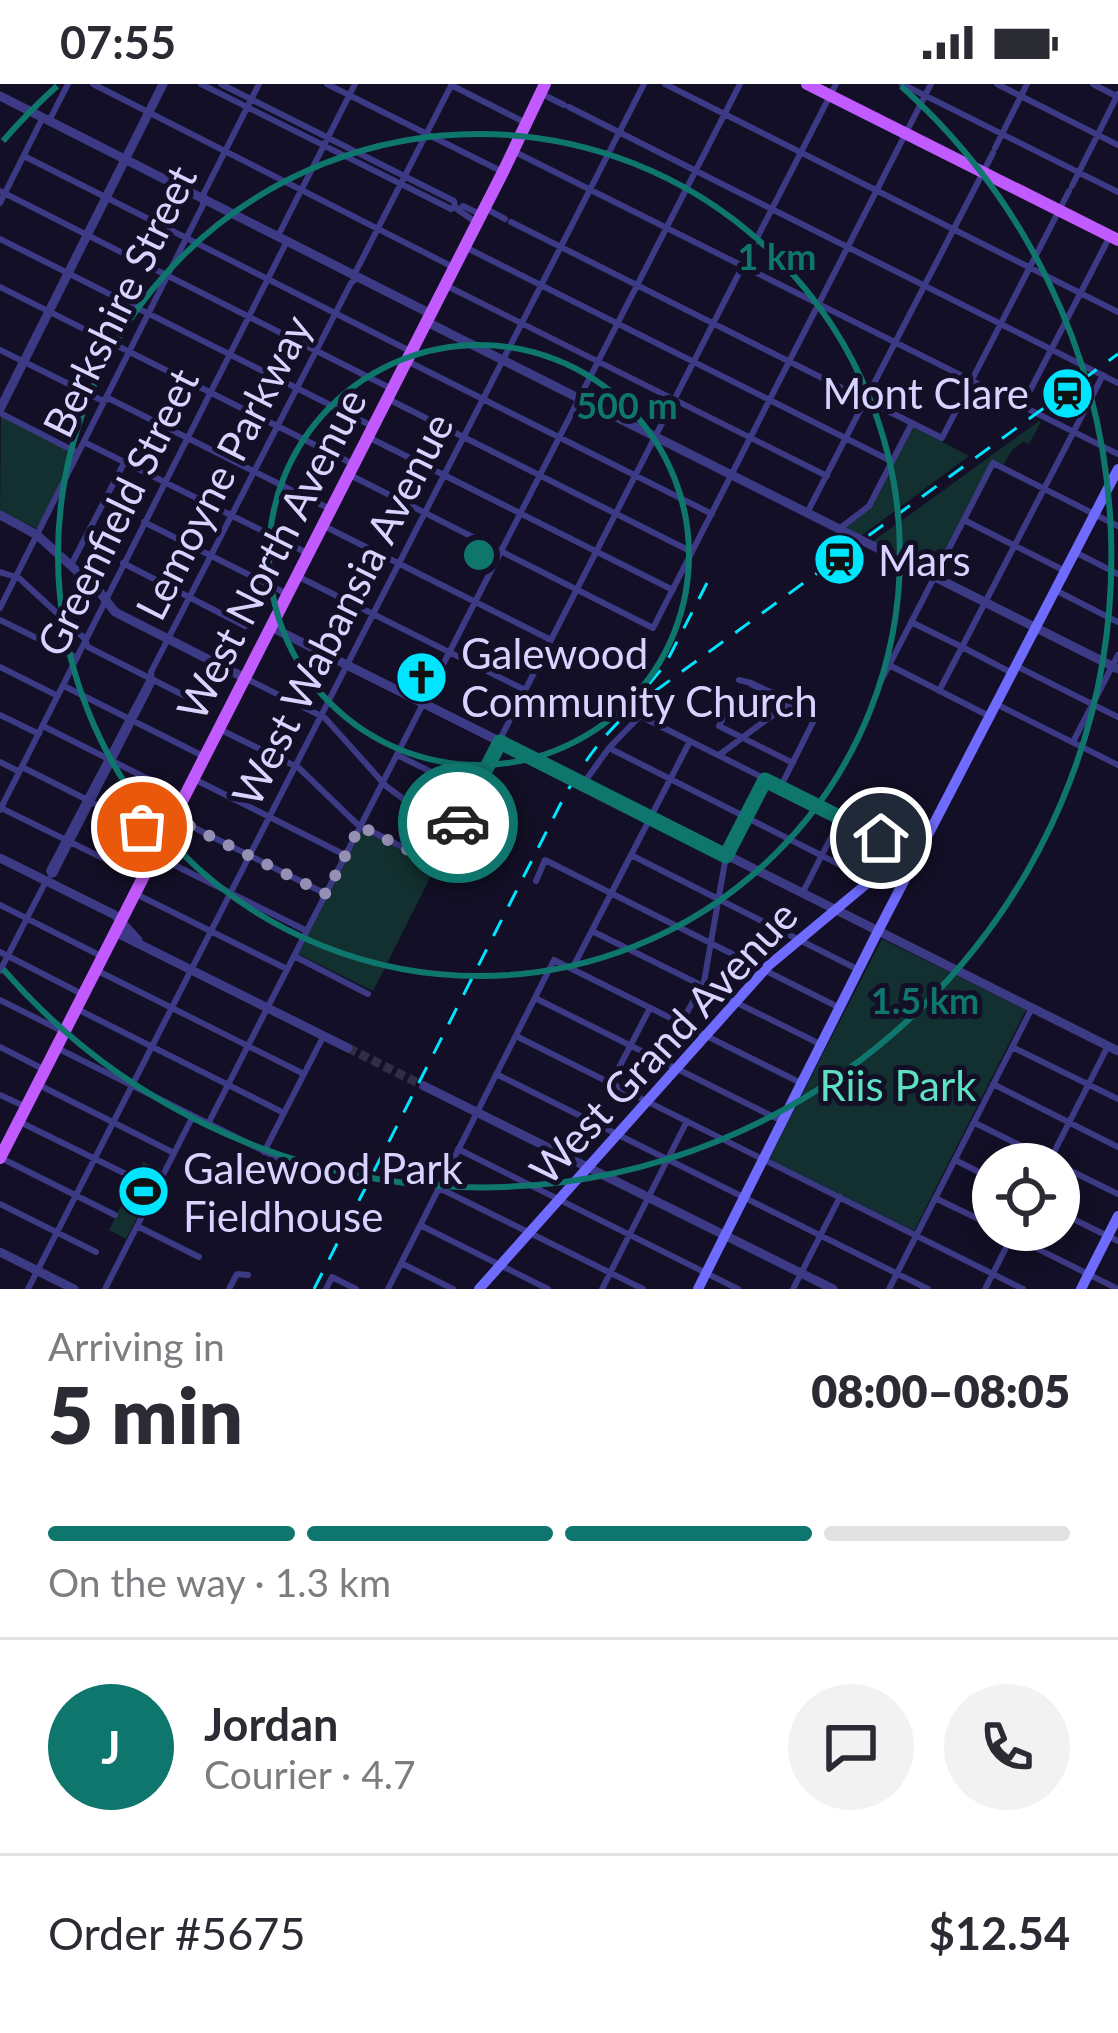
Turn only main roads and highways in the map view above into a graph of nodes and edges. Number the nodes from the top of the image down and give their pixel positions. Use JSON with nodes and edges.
{"nodes":[{"id":1,"x":807,"y":84,"type":"edge"},
{"id":2,"x":545,"y":89,"type":"edge"},
{"id":3,"x":833,"y":90,"type":"edge"},
{"id":4,"x":1114,"y":238,"type":"edge"},
{"id":5,"x":1118,"y":470,"type":"edge"},
{"id":6,"x":942,"y":809,"type":"junction"},
{"id":7,"x":910,"y":848,"type":"junction"},
{"id":8,"x":2,"y":1150,"type":"edge"},
{"id":9,"x":1118,"y":1216,"type":"edge"},
{"id":10,"x":1113,"y":1239,"type":"edge"},
{"id":11,"x":479,"y":1289,"type":"edge"},
{"id":12,"x":698,"y":1289,"type":"edge"},
{"id":13,"x":1081,"y":1289,"type":"edge"}],
"edges":[{"from":1,"to":3,"type":"main road"},
{"from":2,"to":8,"type":"main road","name":"West North Avenue"},
{"from":3,"to":4,"type":"main road"},
{"from":5,"to":6,"type":"main road","name":"West Grand Avenue"},
{"from":6,"to":7,"type":"main road","name":"West Grand Avenue"},
{"from":6,"to":7,"type":"main road","name":"West Grand Avenue"},
{"from":7,"to":11,"type":"main road","name":"West Grand Avenue"},
{"from":7,"to":12,"type":"main road","name":"West Grand Avenue"},
{"from":9,"to":10,"type":"main road"},
{"from":10,"to":13,"type":"main road"}]}
